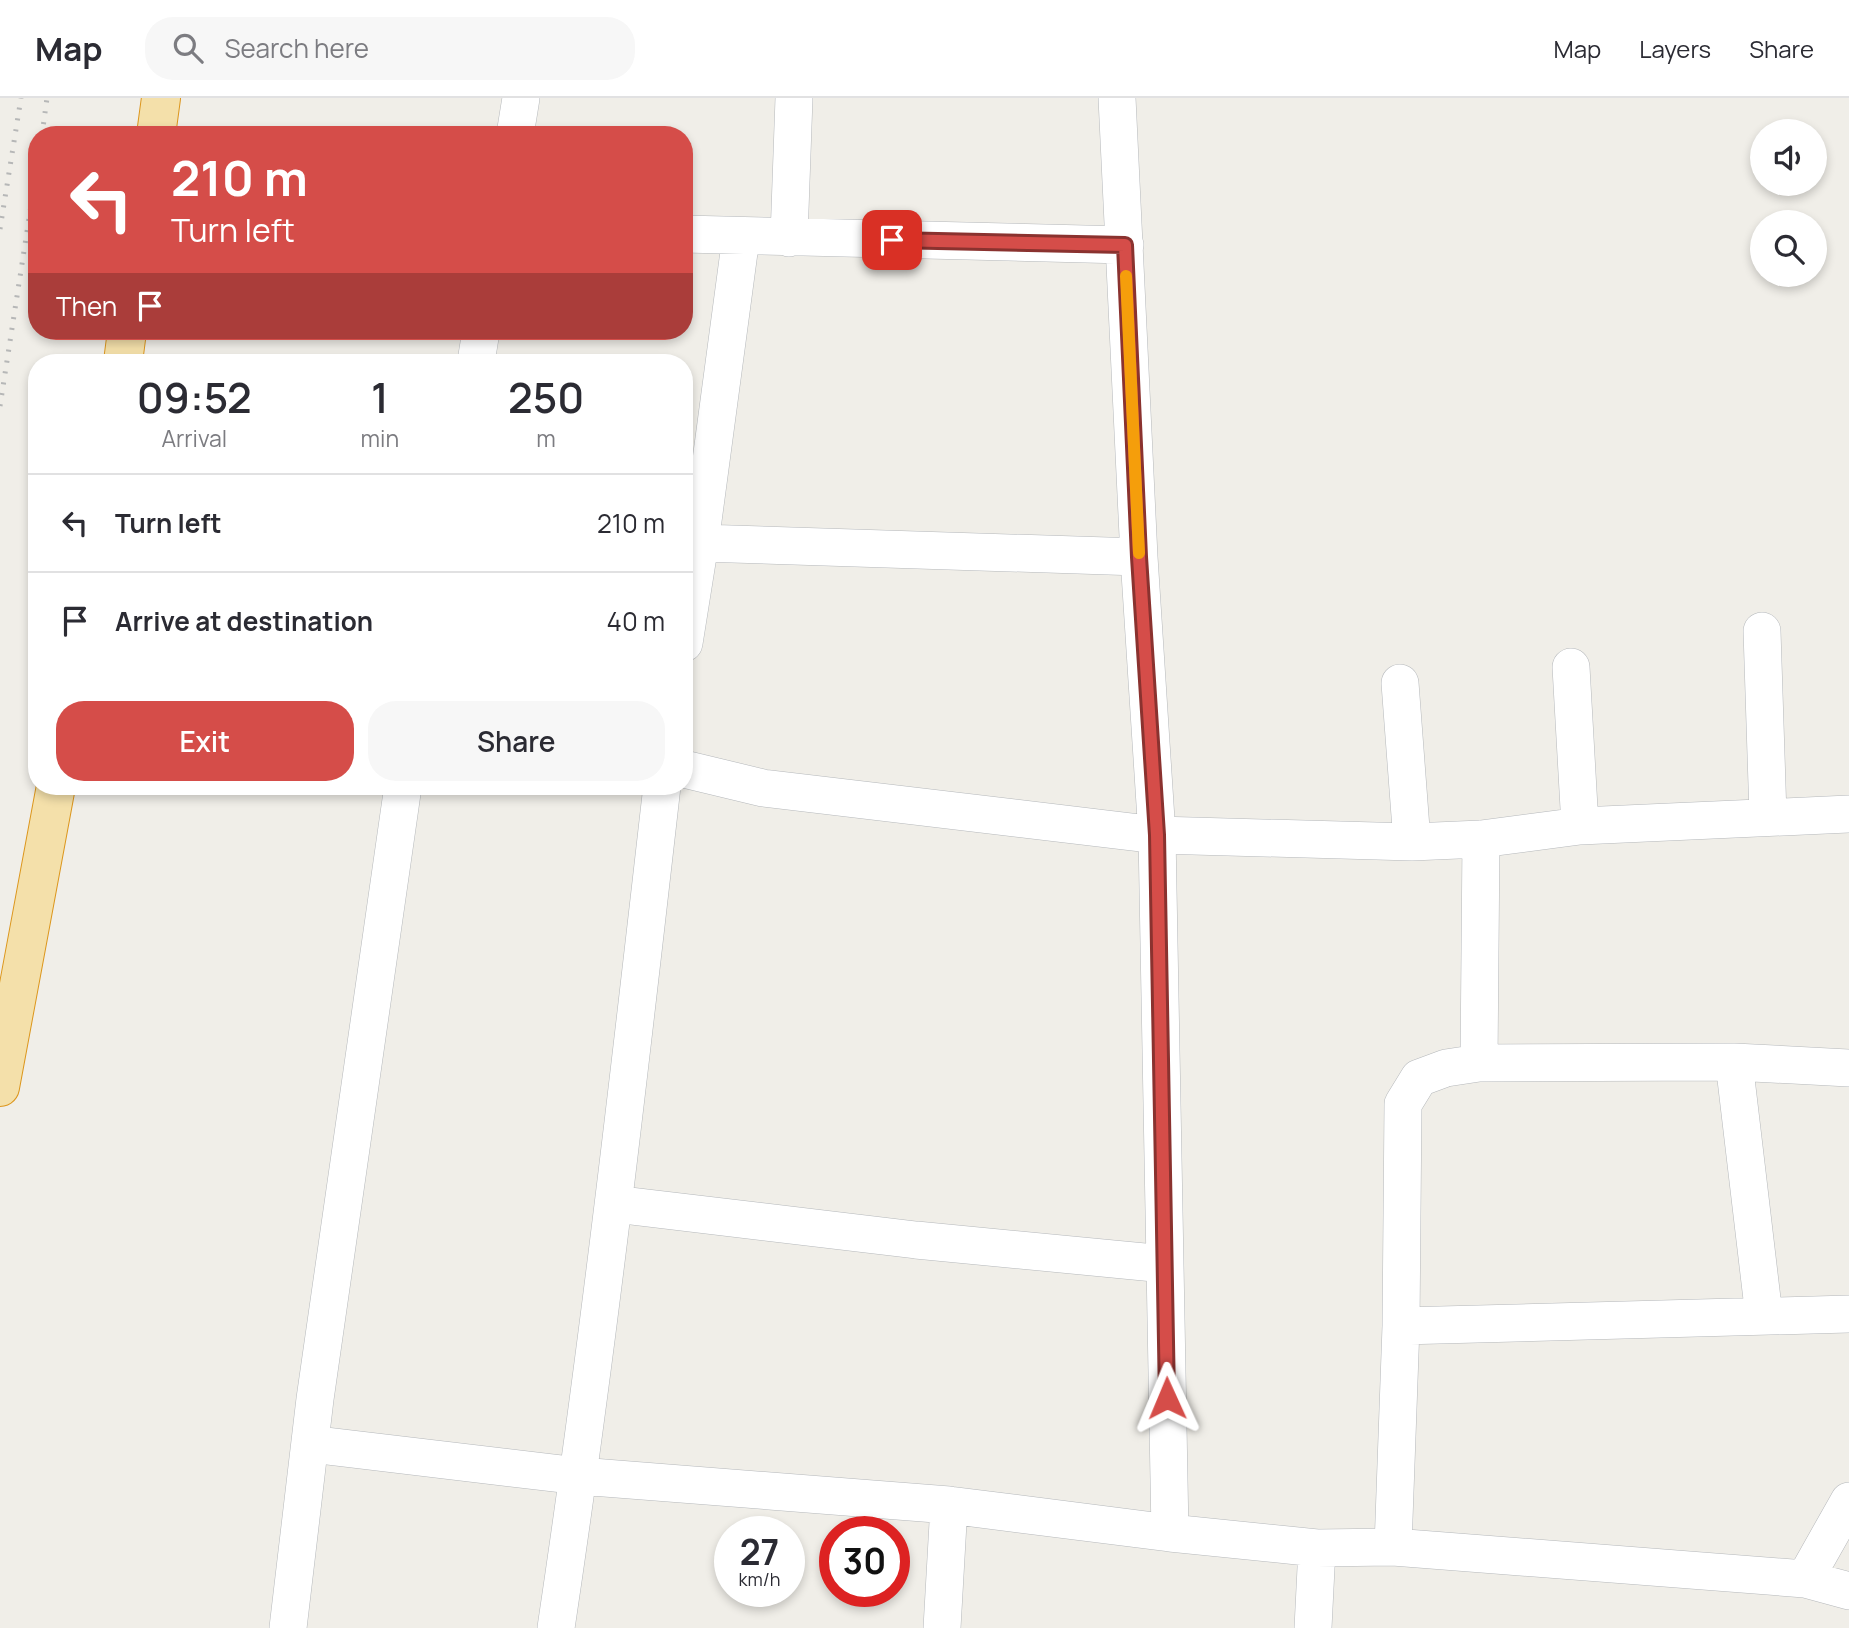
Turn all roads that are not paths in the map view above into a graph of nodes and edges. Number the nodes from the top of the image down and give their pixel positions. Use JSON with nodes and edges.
{"nodes":[{"id":1,"x":161,"y":98,"type":"edge"},
{"id":2,"x":521,"y":98,"type":"edge"},
{"id":3,"x":793,"y":98,"type":"edge"},
{"id":4,"x":1117,"y":98,"type":"edge"},
{"id":5,"x":157,"y":126,"type":"edge"},
{"id":6,"x":516,"y":126,"type":"edge"},
{"id":7,"x":693,"y":234,"type":"edge"},
{"id":8,"x":741,"y":237,"type":"junction"},
{"id":9,"x":789,"y":238,"type":"junction"},
{"id":10,"x":1125,"y":245,"type":"junction"},
{"id":11,"x":700,"y":543,"type":"junction"},
{"id":12,"x":1139,"y":557,"type":"junction"},
{"id":13,"x":693,"y":587,"type":"edge"},
{"id":14,"x":1762,"y":631,"type":"dead end"},
{"id":15,"x":1572,"y":667,"type":"dead end"},
{"id":16,"x":1400,"y":683,"type":"dead end"},
{"id":17,"x":693,"y":771,"type":"edge"},
{"id":18,"x":54,"y":795,"type":"edge"},
{"id":19,"x":402,"y":795,"type":"edge"},
{"id":20,"x":661,"y":795,"type":"edge"},
{"id":21,"x":1849,"y":814,"type":"edge"},
{"id":22,"x":1768,"y":816,"type":"junction"},
{"id":23,"x":1580,"y":826,"type":"junction"},
{"id":24,"x":1157,"y":835,"type":"junction"},
{"id":25,"x":1481,"y":839,"type":"junction"},
{"id":26,"x":1412,"y":842,"type":"junction"},
{"id":27,"x":1734,"y":1062,"type":"junction"},
{"id":28,"x":1479,"y":1063,"type":"junction"},
{"id":29,"x":1849,"y":1068,"type":"edge"},
{"id":30,"x":0,"y":1087,"type":"edge"},
{"id":31,"x":614,"y":1204,"type":"junction"},
{"id":32,"x":1166,"y":1264,"type":"junction"},
{"id":33,"x":1849,"y":1314,"type":"edge"},
{"id":34,"x":1764,"y":1316,"type":"junction"},
{"id":35,"x":1401,"y":1326,"type":"junction"},
{"id":36,"x":310,"y":1444,"type":"junction"},
{"id":37,"x":579,"y":1476,"type":"junction"},
{"id":38,"x":1849,"y":1501,"type":"edge"},
{"id":39,"x":949,"y":1505,"type":"junction"},
{"id":40,"x":1170,"y":1533,"type":"junction"},
{"id":41,"x":1392,"y":1547,"type":"junction"},
{"id":42,"x":1317,"y":1548,"type":"junction"},
{"id":43,"x":1805,"y":1578,"type":"junction"},
{"id":44,"x":1849,"y":1591,"type":"edge"},
{"id":45,"x":288,"y":1628,"type":"edge"},
{"id":46,"x":556,"y":1628,"type":"edge"},
{"id":47,"x":942,"y":1628,"type":"edge"},
{"id":48,"x":1313,"y":1628,"type":"edge"}],
"edges":[{"from":1,"to":5,"type":"highway"},
{"from":2,"to":6,"type":"street"},
{"from":3,"to":9,"type":"street"},
{"from":4,"to":10,"type":"street"},
{"from":7,"to":8,"type":"street"},
{"from":8,"to":9,"type":"street"},
{"from":8,"to":11,"type":"street"},
{"from":9,"to":10,"type":"street"},
{"from":10,"to":12,"type":"street"},
{"from":11,"to":12,"type":"street"},
{"from":11,"to":13,"type":"street"},
{"from":12,"to":24,"type":"street"},
{"from":14,"to":22,"type":"street"},
{"from":15,"to":23,"type":"street"},
{"from":16,"to":26,"type":"street"},
{"from":17,"to":24,"type":"street"},
{"from":18,"to":30,"type":"highway"},
{"from":19,"to":36,"type":"street"},
{"from":20,"to":31,"type":"street"},
{"from":21,"to":22,"type":"street"},
{"from":22,"to":23,"type":"street"},
{"from":23,"to":25,"type":"street"},
{"from":24,"to":26,"type":"street"},
{"from":24,"to":32,"type":"street"},
{"from":25,"to":26,"type":"street"},
{"from":25,"to":28,"type":"street"},
{"from":27,"to":28,"type":"street"},
{"from":27,"to":29,"type":"street"},
{"from":27,"to":34,"type":"street"},
{"from":28,"to":35,"type":"street"},
{"from":31,"to":32,"type":"street"},
{"from":31,"to":37,"type":"street"},
{"from":32,"to":40,"type":"street"},
{"from":33,"to":34,"type":"street"},
{"from":34,"to":35,"type":"street"},
{"from":35,"to":41,"type":"street"},
{"from":36,"to":37,"type":"street"},
{"from":36,"to":45,"type":"street"},
{"from":37,"to":39,"type":"street"},
{"from":37,"to":46,"type":"street"},
{"from":38,"to":43,"type":"street"},
{"from":39,"to":40,"type":"street"},
{"from":39,"to":47,"type":"street"},
{"from":40,"to":42,"type":"street"},
{"from":41,"to":42,"type":"street"},
{"from":41,"to":43,"type":"street"},
{"from":42,"to":48,"type":"street"},
{"from":43,"to":44,"type":"street"}]}
